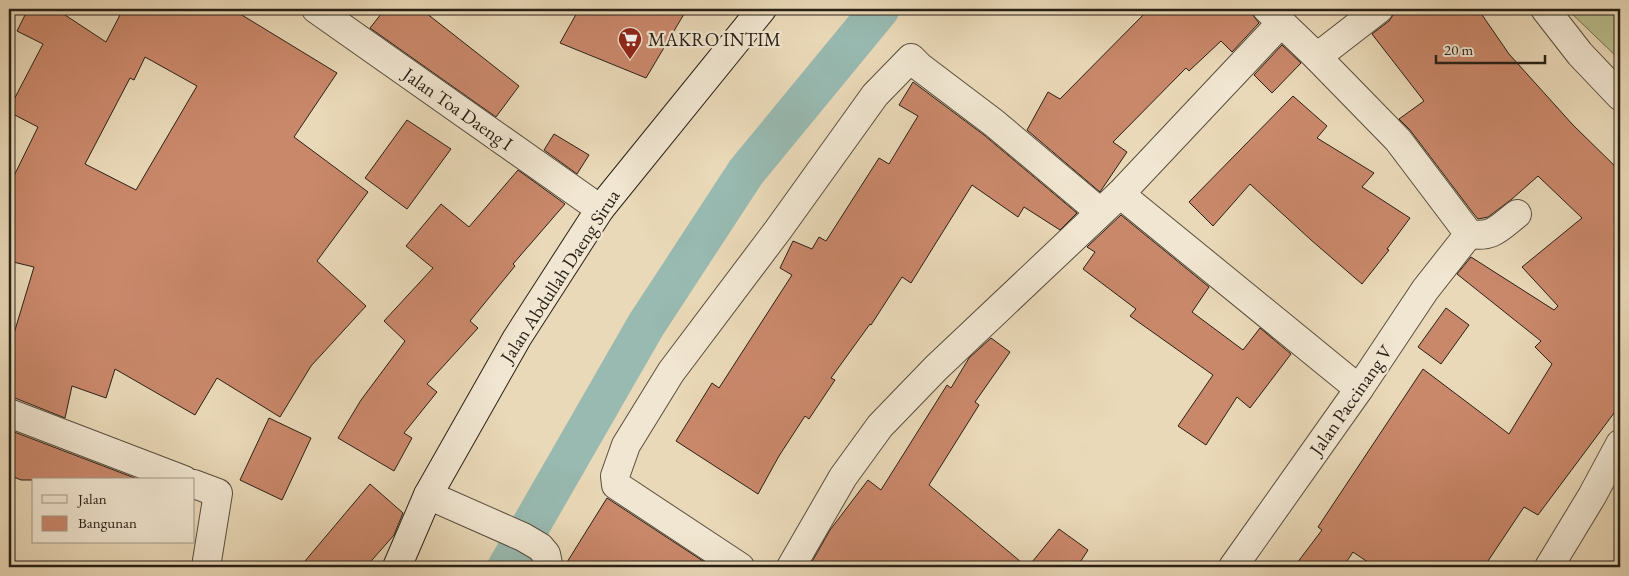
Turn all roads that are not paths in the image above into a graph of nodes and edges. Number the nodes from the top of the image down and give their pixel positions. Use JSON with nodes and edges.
{"nodes":[{"id":1,"x":316,"y":9,"type":"edge"},
{"id":2,"x":762,"y":9,"type":"edge"},
{"id":3,"x":1379,"y":9,"type":"edge"},
{"id":4,"x":1545,"y":9,"type":"edge"},
{"id":5,"x":1274,"y":16,"type":"edge"},
{"id":6,"x":1317,"y":57,"type":"junction"},
{"id":7,"x":1620,"y":96,"type":"edge"},
{"id":8,"x":1110,"y":203,"type":"junction"},
{"id":9,"x":600,"y":209,"type":"junction"},
{"id":10,"x":1517,"y":214,"type":"dead end"},
{"id":11,"x":1469,"y":234,"type":"junction"},
{"id":12,"x":1359,"y":390,"type":"junction"},
{"id":13,"x":9,"y":413,"type":"edge"},
{"id":14,"x":1620,"y":444,"type":"edge"},
{"id":15,"x":179,"y":478,"type":"edge"},
{"id":16,"x":195,"y":484,"type":"edge"},
{"id":17,"x":437,"y":498,"type":"junction"},
{"id":18,"x":206,"y":567,"type":"edge"},
{"id":19,"x":397,"y":567,"type":"edge"},
{"id":20,"x":546,"y":567,"type":"edge"},
{"id":21,"x":740,"y":567,"type":"edge"},
{"id":22,"x":791,"y":567,"type":"edge"},
{"id":23,"x":1233,"y":567,"type":"edge"},
{"id":24,"x":1549,"y":567,"type":"edge"}],
"edges":[{"from":1,"to":9,"type":"street","name":"Jalan Toa Daeng I"},
{"from":2,"to":9,"type":"street","name":"Jalan Abdullah Daeng Sirua"},
{"from":3,"to":6,"type":"street"},
{"from":4,"to":7,"type":"street"},
{"from":5,"to":6,"type":"street"},
{"from":5,"to":8,"type":"street"},
{"from":6,"to":11,"type":"street"},
{"from":8,"to":12,"type":"street"},
{"from":8,"to":21,"type":"street"},
{"from":8,"to":22,"type":"street"},
{"from":9,"to":17,"type":"street","name":"Jalan Abdullah Daeng Sirua"},
{"from":10,"to":11,"type":"street"},
{"from":11,"to":12,"type":"street","name":"Jalan Paccinang V"},
{"from":12,"to":23,"type":"street","name":"Jalan Paccinang V"},
{"from":13,"to":15,"type":"street"},
{"from":14,"to":24,"type":"street"},
{"from":16,"to":18,"type":"street"},
{"from":17,"to":19,"type":"street","name":"Jalan Abdullah Daeng Sirua"},
{"from":17,"to":20,"type":"street"}]}
